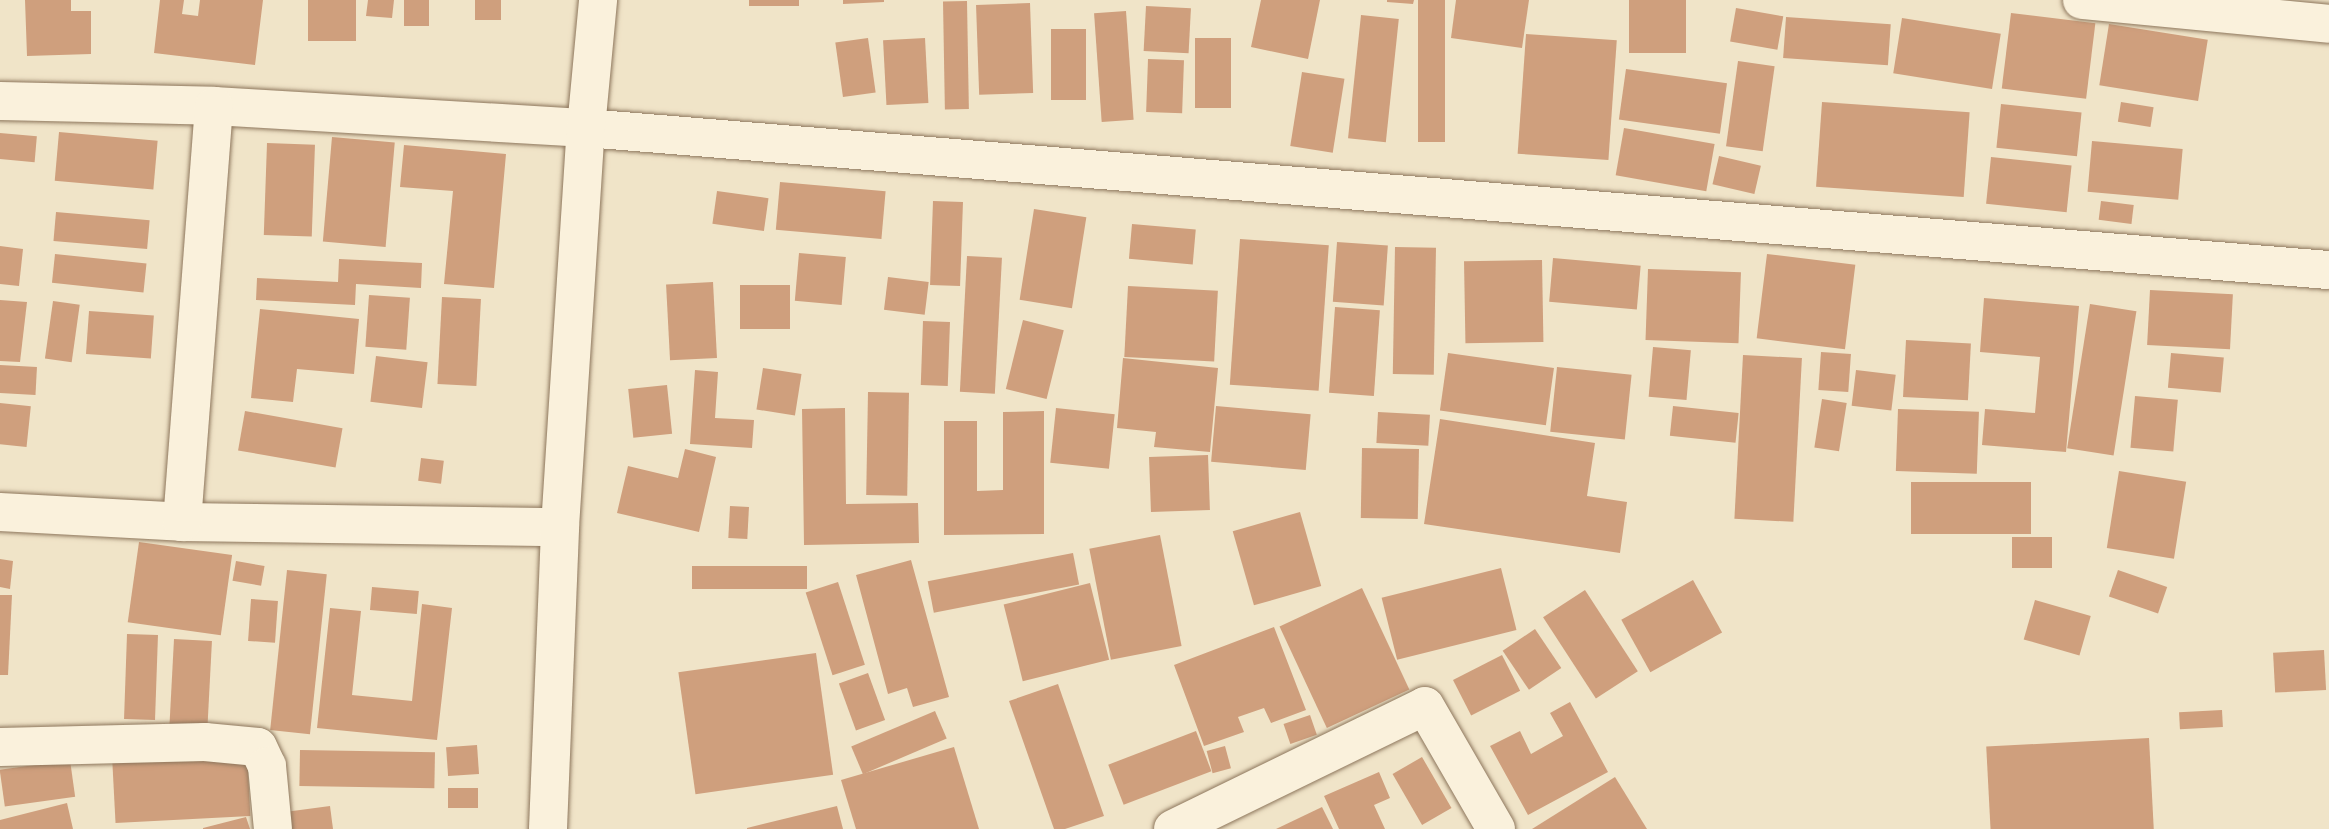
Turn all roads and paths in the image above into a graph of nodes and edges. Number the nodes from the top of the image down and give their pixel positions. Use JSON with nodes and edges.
{"nodes":[{"id":1,"x":598,"y":0,"type":"edge"},
{"id":2,"x":2082,"y":0,"type":"edge"},
{"id":3,"x":2329,"y":24,"type":"edge"},
{"id":4,"x":0,"y":101,"type":"edge"},
{"id":5,"x":214,"y":106,"type":"junction"},
{"id":6,"x":586,"y":128,"type":"junction"},
{"id":7,"x":2329,"y":270,"type":"edge"},
{"id":8,"x":0,"y":512,"type":"edge"},
{"id":9,"x":182,"y":522,"type":"junction"},
{"id":10,"x":560,"y":527,"type":"junction"},
{"id":11,"x":0,"y":747,"type":"edge"},
{"id":12,"x":273,"y":829,"type":"edge"},
{"id":13,"x":548,"y":829,"type":"edge"},
{"id":14,"x":1173,"y":829,"type":"edge"},
{"id":15,"x":1496,"y":829,"type":"edge"}],
"edges":[{"from":1,"to":6,"type":"street"},
{"from":2,"to":3,"type":"street"},
{"from":4,"to":5,"type":"street"},
{"from":5,"to":6,"type":"street"},
{"from":5,"to":9,"type":"street"},
{"from":6,"to":7,"type":"street"},
{"from":6,"to":10,"type":"street"},
{"from":8,"to":9,"type":"street"},
{"from":9,"to":10,"type":"street"},
{"from":10,"to":13,"type":"street"},
{"from":11,"to":12,"type":"street"},
{"from":14,"to":15,"type":"street"}]}
